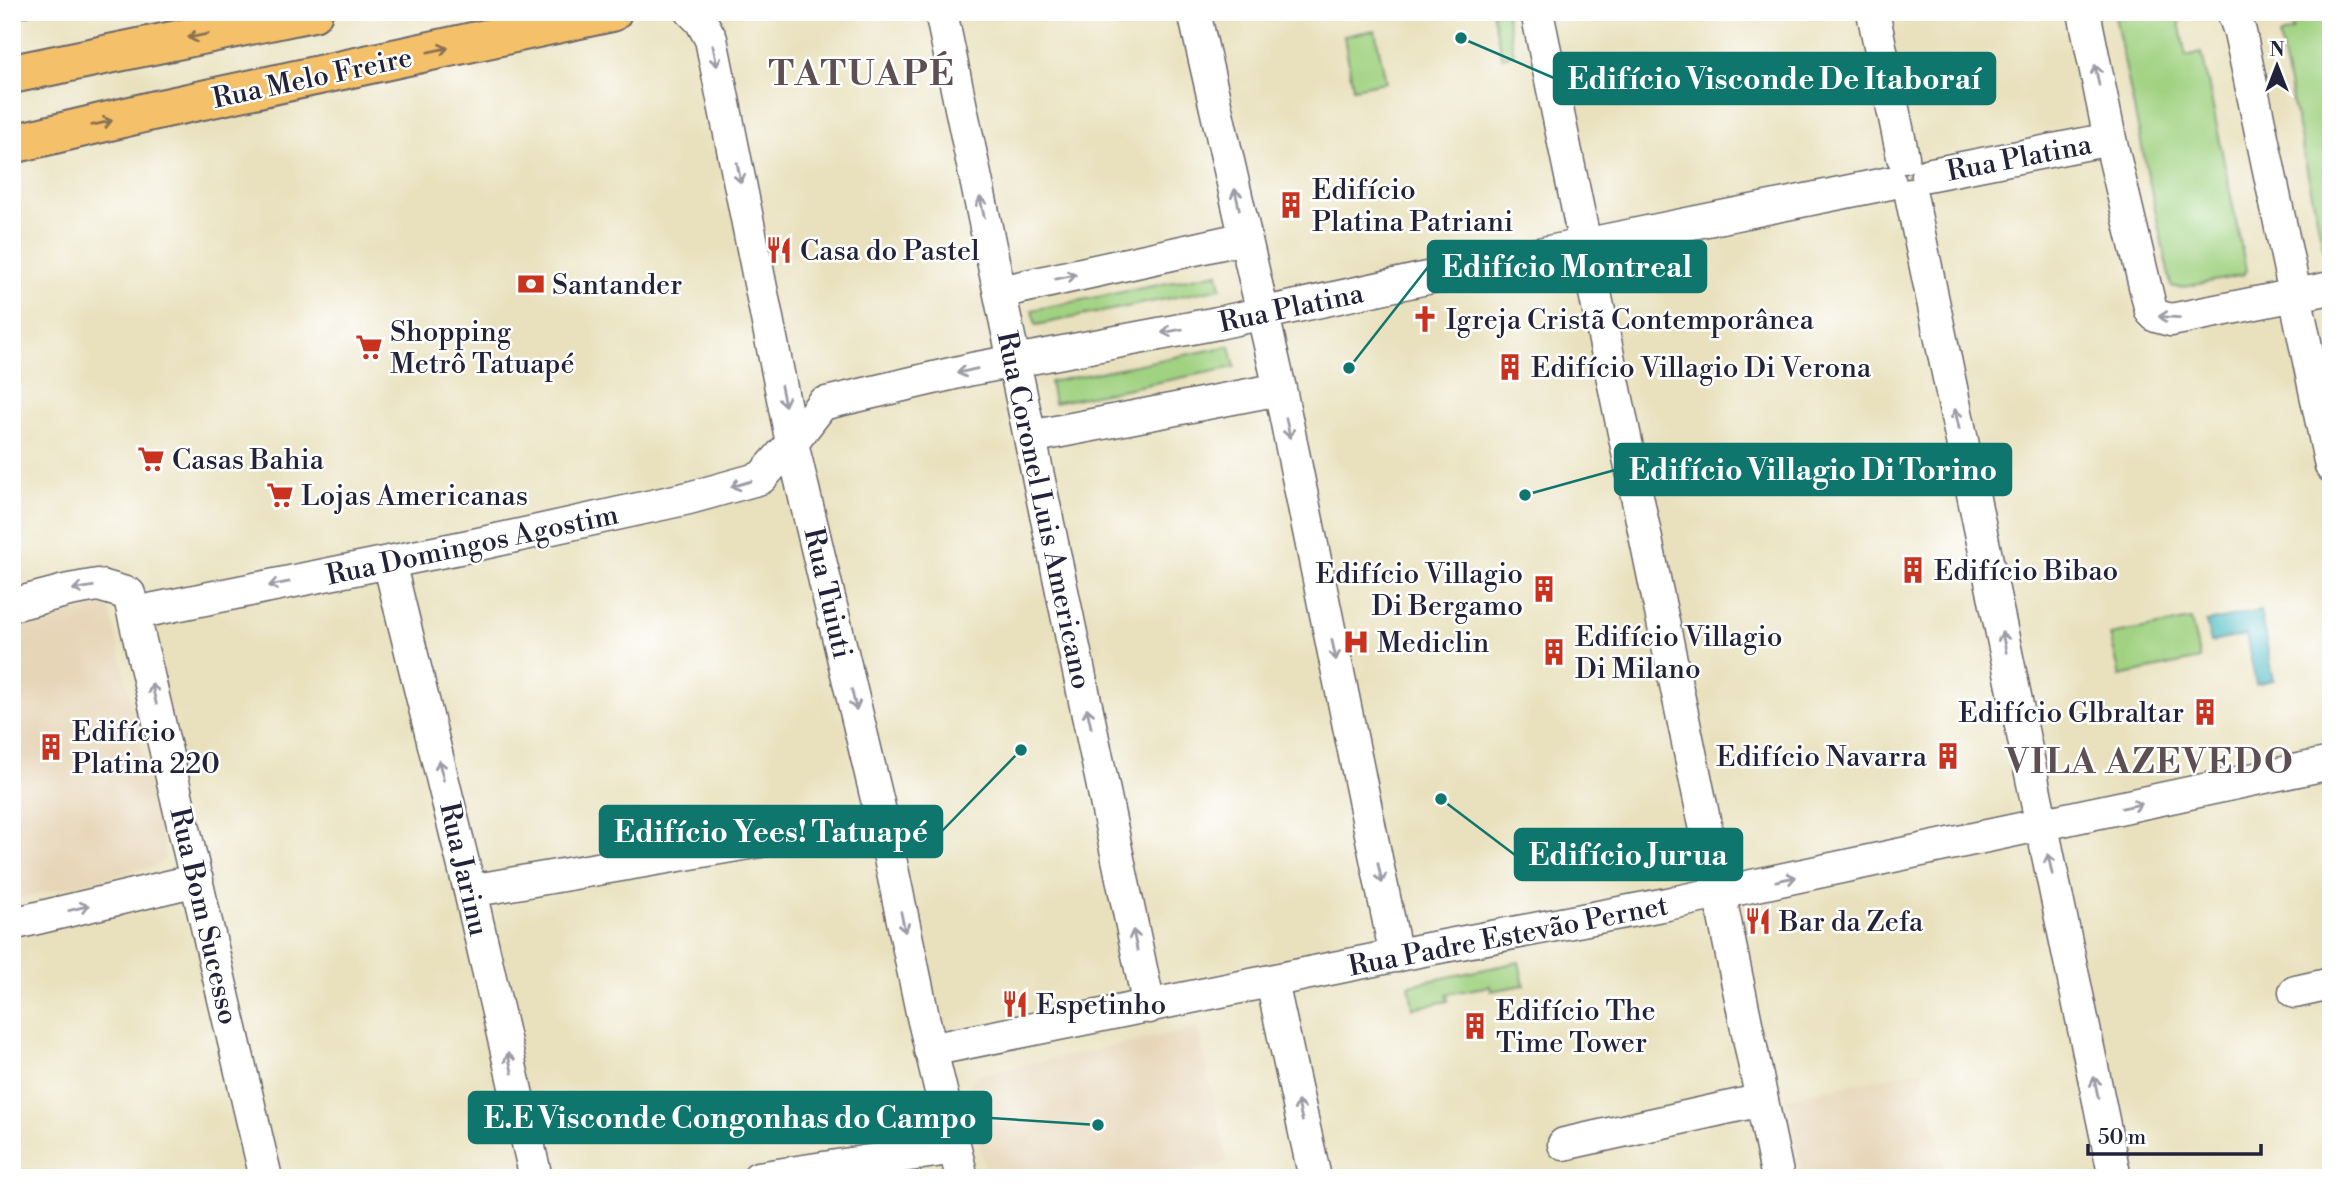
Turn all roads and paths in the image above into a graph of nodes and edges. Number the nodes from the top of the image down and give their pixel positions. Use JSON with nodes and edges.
{"nodes":[{"id":1,"x":313,"y":12,"type":"edge"},
{"id":2,"x":611,"y":12,"type":"edge"},
{"id":3,"x":692,"y":12,"type":"edge"},
{"id":4,"x":941,"y":12,"type":"edge"},
{"id":5,"x":1194,"y":12,"type":"edge"},
{"id":6,"x":1536,"y":12,"type":"edge"},
{"id":7,"x":1873,"y":12,"type":"edge"},
{"id":8,"x":2084,"y":12,"type":"edge"},
{"id":9,"x":2238,"y":19,"type":"edge"},
{"id":10,"x":12,"y":74,"type":"edge"},
{"id":11,"x":66,"y":131,"type":"junction"},
{"id":12,"x":2110,"y":139,"type":"junction"},
{"id":13,"x":12,"y":144,"type":"edge"},
{"id":14,"x":12,"y":170,"type":"edge"},
{"id":15,"x":1908,"y":177,"type":"junction"},
{"id":16,"x":1245,"y":238,"type":"junction"},
{"id":17,"x":1583,"y":245,"type":"junction"},
{"id":18,"x":2331,"y":288,"type":"edge"},
{"id":19,"x":1000,"y":292,"type":"junction"},
{"id":20,"x":2295,"y":295,"type":"junction"},
{"id":21,"x":1263,"y":313,"type":"junction"},
{"id":22,"x":1014,"y":361,"type":"junction"},
{"id":23,"x":1280,"y":389,"type":"junction"},
{"id":24,"x":1030,"y":437,"type":"junction"},
{"id":25,"x":792,"y":443,"type":"junction"},
{"id":26,"x":2331,"y":466,"type":"edge"},
{"id":27,"x":389,"y":562,"type":"junction"},
{"id":28,"x":12,"y":605,"type":"edge"},
{"id":29,"x":135,"y":613,"type":"junction"},
{"id":30,"x":2331,"y":763,"type":"edge"},
{"id":31,"x":883,"y":820,"type":"junction"},
{"id":32,"x":2042,"y":826,"type":"junction"},
{"id":33,"x":197,"y":880,"type":"junction"},
{"id":34,"x":470,"y":891,"type":"junction"},
{"id":35,"x":1719,"y":893,"type":"junction"},
{"id":36,"x":12,"y":924,"type":"edge"},
{"id":37,"x":1396,"y":956,"type":"junction"},
{"id":38,"x":1272,"y":982,"type":"junction"},
{"id":39,"x":2331,"y":984,"type":"edge"},
{"id":40,"x":2295,"y":992,"type":"dead end"},
{"id":41,"x":1149,"y":1007,"type":"junction"},
{"id":42,"x":930,"y":1050,"type":"junction"},
{"id":43,"x":1762,"y":1100,"type":"junction"},
{"id":44,"x":1564,"y":1144,"type":"dead end"},
{"id":45,"x":958,"y":1163,"type":"edge"},
{"id":46,"x":266,"y":1178,"type":"edge"},
{"id":47,"x":536,"y":1178,"type":"edge"},
{"id":48,"x":758,"y":1178,"type":"edge"},
{"id":49,"x":1315,"y":1178,"type":"edge"},
{"id":50,"x":1778,"y":1178,"type":"edge"},
{"id":51,"x":2115,"y":1178,"type":"edge"}],
"edges":[{"from":1,"to":10,"type":"highway","one_way":true},
{"from":11,"to":2,"type":"highway","name":"Rua Melo Freire","one_way":true},
{"from":3,"to":25,"type":"street","name":"Rua Tuiuti","one_way":true},
{"from":19,"to":4,"type":"street","name":"Rua Coronel Luis Americano","one_way":true},
{"from":16,"to":5,"type":"street","one_way":true},
{"from":6,"to":17,"type":"street"},
{"from":7,"to":15,"type":"street"},
{"from":12,"to":8,"type":"street","one_way":true},
{"from":9,"to":20,"type":"street"},
{"from":11,"to":13,"type":"highway","name":"Rua Melo Freire"},
{"from":11,"to":14,"type":"highway"},
{"from":12,"to":15,"type":"street","name":"Rua Platina"},
{"from":20,"to":12,"type":"street","one_way":true},
{"from":15,"to":17,"type":"street","name":"Rua Platina"},
{"from":32,"to":15,"type":"street","one_way":true},
{"from":19,"to":16,"type":"street","one_way":true},
{"from":16,"to":21,"type":"street"},
{"from":17,"to":21,"type":"street","name":"Rua Platina"},
{"from":17,"to":35,"type":"street"},
{"from":18,"to":20,"type":"street"},
{"from":19,"to":22,"type":"street","name":"Rua Coronel Luis Americano"},
{"from":20,"to":26,"type":"street"},
{"from":21,"to":22,"type":"street","name":"Rua Platina","one_way":true},
{"from":21,"to":23,"type":"street"},
{"from":22,"to":24,"type":"street","name":"Rua Coronel Luis Americano"},
{"from":22,"to":25,"type":"street","name":"Rua Platina","one_way":true},
{"from":23,"to":24,"type":"street"},
{"from":23,"to":37,"type":"street","one_way":true},
{"from":41,"to":24,"type":"street","name":"Rua Coronel Luis Americano","one_way":true},
{"from":25,"to":27,"type":"street","name":"Rua Domingos Agostim","one_way":true},
{"from":25,"to":31,"type":"street","name":"Rua Tuiuti","one_way":true},
{"from":27,"to":29,"type":"street","name":"Rua Domingos Agostim","one_way":true},
{"from":34,"to":27,"type":"street","name":"Rua Jarinu","one_way":true},
{"from":29,"to":28,"type":"street","one_way":true},
{"from":33,"to":29,"type":"street","name":"Rua Bom Sucesso","one_way":true},
{"from":32,"to":30,"type":"street","name":"Rua Padre Estevão Pernet","one_way":true},
{"from":31,"to":34,"type":"street"},
{"from":31,"to":42,"type":"street","name":"Rua Tuiuti","one_way":true},
{"from":35,"to":32,"type":"street","name":"Rua Padre Estevão Pernet","one_way":true},
{"from":51,"to":32,"type":"street","one_way":true},
{"from":36,"to":33,"type":"street","one_way":true},
{"from":33,"to":46,"type":"street","name":"Rua Bom Sucesso"},
{"from":47,"to":34,"type":"street","name":"Rua Jarinu","one_way":true},
{"from":35,"to":37,"type":"street","name":"Rua Padre Estevão Pernet"},
{"from":35,"to":43,"type":"street"},
{"from":37,"to":38,"type":"street","name":"Rua Padre Estevão Pernet"},
{"from":38,"to":41,"type":"street","name":"Rua Padre Estevão Pernet"},
{"from":49,"to":38,"type":"street","one_way":true},
{"from":39,"to":40,"type":"street"},
{"from":41,"to":42,"type":"street","name":"Rua Padre Estevão Pernet"},
{"from":42,"to":45,"type":"street","name":"Rua Tuiuti"},
{"from":43,"to":44,"type":"street"},
{"from":43,"to":50,"type":"street"},
{"from":45,"to":48,"type":"street"}]}
